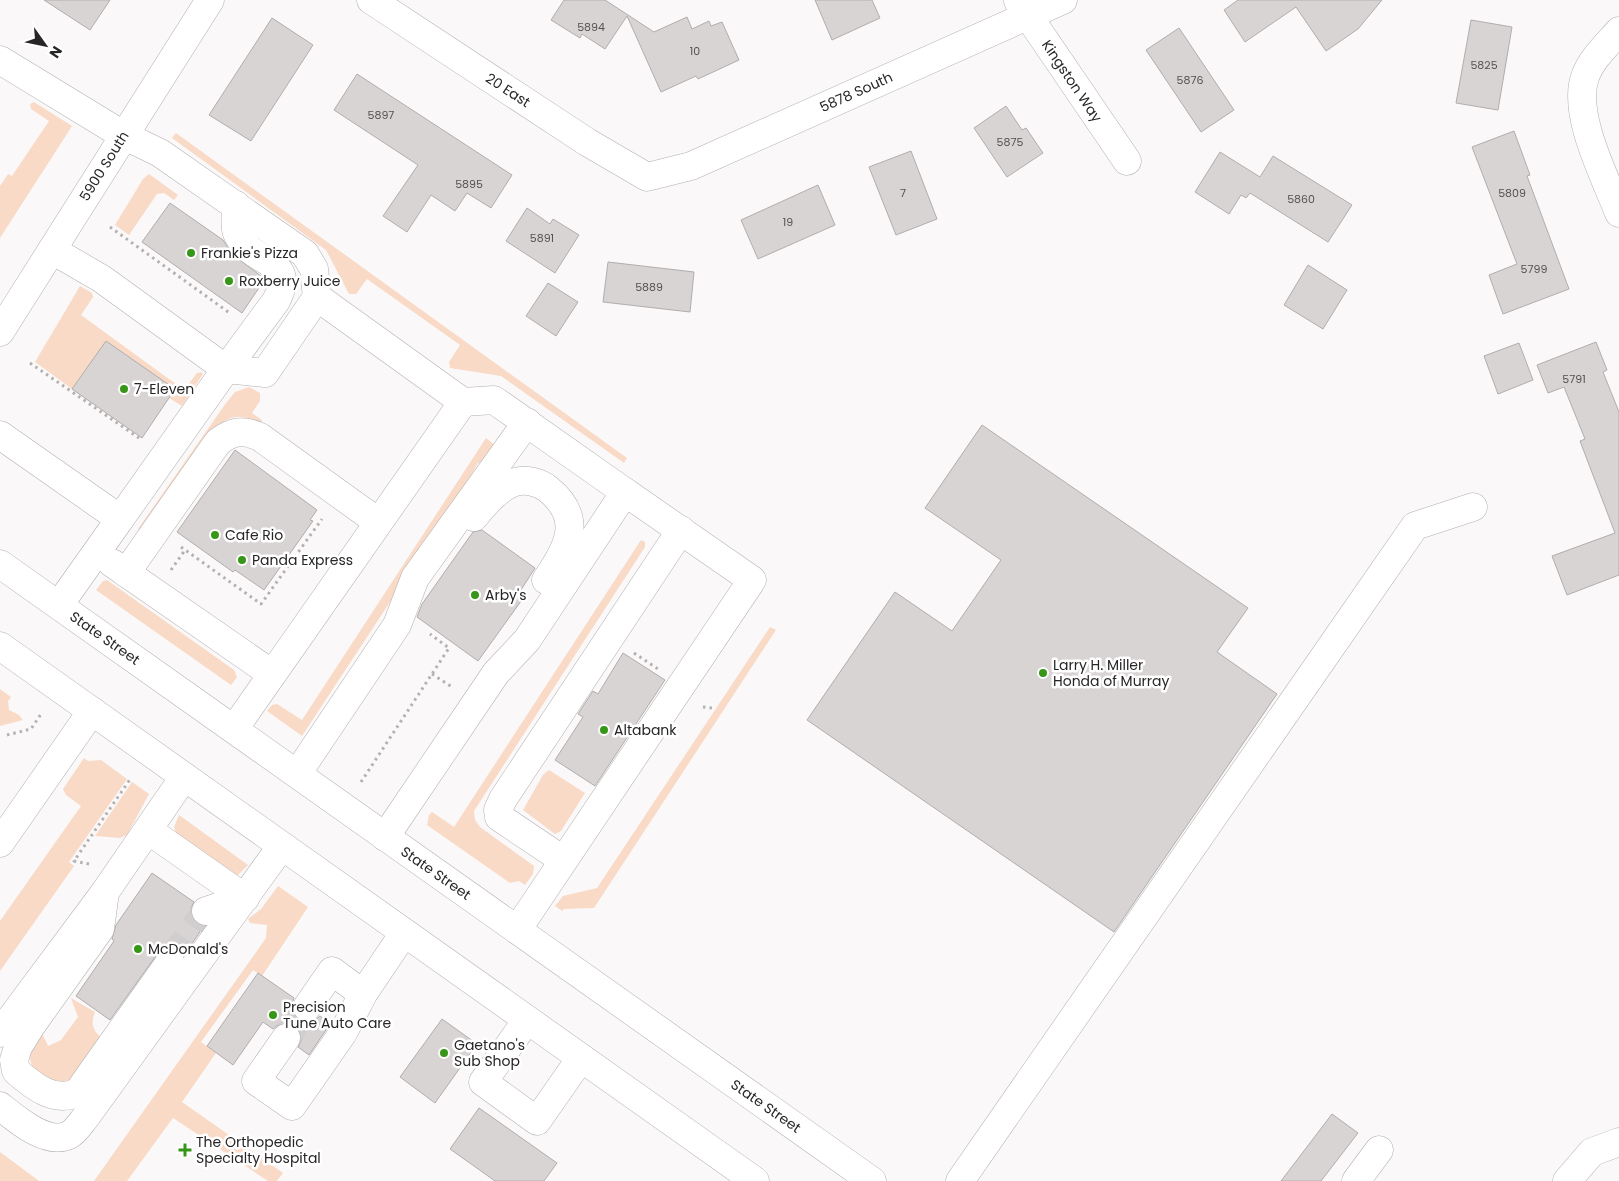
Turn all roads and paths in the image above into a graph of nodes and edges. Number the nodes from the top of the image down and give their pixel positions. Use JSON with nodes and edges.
{"nodes":[{"id":1,"x":210,"y":0,"type":"edge"},
{"id":2,"x":371,"y":0,"type":"edge"},
{"id":3,"x":1063,"y":0,"type":"edge"},
{"id":4,"x":1023,"y":7,"type":"edge"},
{"id":5,"x":1619,"y":30,"type":"edge"},
{"id":6,"x":0,"y":60,"type":"edge"},
{"id":7,"x":123,"y":135,"type":"junction"},
{"id":8,"x":1127,"y":161,"type":"dead end"},
{"id":9,"x":647,"y":177,"type":"joint"},
{"id":10,"x":236,"y":206,"type":"junction"},
{"id":11,"x":1619,"y":212,"type":"edge"},
{"id":12,"x":110,"y":227,"type":"dead end"},
{"id":13,"x":52,"y":250,"type":"junction"},
{"id":14,"x":169,"y":262,"type":"dead end"},
{"id":15,"x":165,"y":267,"type":"junction"},
{"id":16,"x":218,"y":296,"type":"dead end"},
{"id":17,"x":317,"y":297,"type":"junction"},
{"id":18,"x":214,"y":301,"type":"junction"},
{"id":19,"x":236,"y":317,"type":"dead end"},
{"id":20,"x":0,"y":332,"type":"edge"},
{"id":21,"x":30,"y":363,"type":"dead end"},
{"id":22,"x":226,"y":369,"type":"junction"},
{"id":23,"x":463,"y":402,"type":"junction"},
{"id":24,"x":527,"y":422,"type":"junction"},
{"id":25,"x":0,"y":435,"type":"edge"},
{"id":26,"x":139,"y":438,"type":"dead end"},
{"id":27,"x":625,"y":492,"type":"junction"},
{"id":28,"x":1473,"y":507,"type":"dead end"},
{"id":29,"x":326,"y":512,"type":"dead end"},
{"id":30,"x":120,"y":519,"type":"junction"},
{"id":31,"x":378,"y":522,"type":"junction"},
{"id":32,"x":681,"y":530,"type":"junction"},
{"id":33,"x":179,"y":546,"type":"dead end"},
{"id":34,"x":96,"y":552,"type":"junction"},
{"id":35,"x":0,"y":564,"type":"edge"},
{"id":36,"x":126,"y":573,"type":"junction"},
{"id":37,"x":405,"y":603,"type":"junction"},
{"id":38,"x":59,"y":606,"type":"junction"},
{"id":39,"x":430,"y":634,"type":"dead end"},
{"id":40,"x":637,"y":644,"type":"dead end"},
{"id":41,"x":0,"y":646,"type":"edge"},
{"id":42,"x":662,"y":672,"type":"dead end"},
{"id":43,"x":496,"y":673,"type":"junction"},
{"id":44,"x":272,"y":674,"type":"junction"},
{"id":45,"x":92,"y":712,"type":"junction"},
{"id":46,"x":41,"y":714,"type":"dead end"},
{"id":47,"x":234,"y":729,"type":"junction"},
{"id":48,"x":8,"y":735,"type":"dead end"},
{"id":49,"x":297,"y":774,"type":"junction"},
{"id":50,"x":184,"y":777,"type":"junction"},
{"id":51,"x":131,"y":778,"type":"dead end"},
{"id":52,"x":361,"y":782,"type":"dead end"},
{"id":53,"x":148,"y":830,"type":"junction"},
{"id":54,"x":386,"y":837,"type":"junction"},
{"id":55,"x":0,"y":843,"type":"edge"},
{"id":56,"x":281,"y":847,"type":"junction"},
{"id":57,"x":564,"y":860,"type":"junction"},
{"id":58,"x":77,"y":863,"type":"dead end"},
{"id":59,"x":105,"y":892,"type":"junction"},
{"id":60,"x":245,"y":898,"type":"junction"},
{"id":61,"x":206,"y":911,"type":"tunnel mouth"},
{"id":62,"x":517,"y":930,"type":"junction"},
{"id":63,"x":404,"y":932,"type":"junction"},
{"id":64,"x":170,"y":962,"type":"tunnel mouth"},
{"id":65,"x":363,"y":994,"type":"junction"},
{"id":66,"x":307,"y":1007,"type":"tunnel mouth"},
{"id":67,"x":527,"y":1020,"type":"junction"},
{"id":68,"x":0,"y":1033,"type":"edge"},
{"id":69,"x":286,"y":1038,"type":"tunnel mouth"},
{"id":70,"x":581,"y":1058,"type":"junction"},
{"id":71,"x":8,"y":1071,"type":"edge"},
{"id":72,"x":0,"y":1106,"type":"edge"},
{"id":73,"x":1619,"y":1142,"type":"edge"},
{"id":74,"x":1380,"y":1150,"type":"dead end"},
{"id":75,"x":755,"y":1181,"type":"edge"},
{"id":76,"x":872,"y":1181,"type":"edge"},
{"id":77,"x":960,"y":1181,"type":"edge"},
{"id":78,"x":1356,"y":1181,"type":"edge"},
{"id":79,"x":1567,"y":1181,"type":"edge"}],
"edges":[{"from":1,"to":7,"type":"main road","name":"5900 South"},
{"from":2,"to":9,"type":"main road","name":"20 East"},
{"from":3,"to":4,"type":"main road","name":"5878 South"},
{"from":4,"to":8,"type":"main road","name":"Kingston Way"},
{"from":4,"to":9,"type":"main road","name":"5878 South"},
{"from":5,"to":11,"type":"main road"},
{"from":6,"to":7,"type":"main road"},
{"from":7,"to":10,"type":"main road"},
{"from":7,"to":13,"type":"main road","name":"5900 South"},
{"from":10,"to":17,"type":"main road"},
{"from":10,"to":22,"type":"main road"},
{"from":12,"to":15,"type":"path"},
{"from":13,"to":20,"type":"main road","name":"5900 South"},
{"from":13,"to":22,"type":"main road"},
{"from":14,"to":15,"type":"path"},
{"from":15,"to":18,"type":"path"},
{"from":16,"to":18,"type":"path"},
{"from":17,"to":22,"type":"main road"},
{"from":17,"to":23,"type":"main road"},
{"from":18,"to":19,"type":"path"},
{"from":21,"to":26,"type":"path"},
{"from":22,"to":30,"type":"main road"},
{"from":23,"to":24,"type":"main road"},
{"from":23,"to":31,"type":"main road"},
{"from":24,"to":27,"type":"main road"},
{"from":24,"to":37,"type":"main road"},
{"from":25,"to":30,"type":"main road"},
{"from":27,"to":32,"type":"main road"},
{"from":27,"to":43,"type":"main road"},
{"from":28,"to":77,"type":"main road"},
{"from":29,"to":33,"type":"path"},
{"from":30,"to":34,"type":"main road"},
{"from":31,"to":36,"type":"main road"},
{"from":31,"to":44,"type":"main road"},
{"from":32,"to":57,"type":"main road"},
{"from":32,"to":57,"type":"main road"},
{"from":34,"to":36,"type":"main road"},
{"from":34,"to":38,"type":"main road"},
{"from":35,"to":38,"type":"main road","name":"State Street"},
{"from":36,"to":44,"type":"main road"},
{"from":37,"to":43,"type":"main road"},
{"from":37,"to":49,"type":"main road"},
{"from":38,"to":47,"type":"main road","name":"State Street"},
{"from":39,"to":52,"type":"path"},
{"from":40,"to":42,"type":"path"},
{"from":41,"to":45,"type":"main road"},
{"from":43,"to":54,"type":"main road"},
{"from":44,"to":47,"type":"main road"},
{"from":45,"to":50,"type":"main road"},
{"from":45,"to":55,"type":"main road"},
{"from":46,"to":48,"type":"path"},
{"from":47,"to":49,"type":"main road","name":"State Street"},
{"from":49,"to":54,"type":"main road","name":"State Street"},
{"from":50,"to":53,"type":"main road"},
{"from":50,"to":56,"type":"main road"},
{"from":51,"to":58,"type":"path"},
{"from":53,"to":59,"type":"main road"},
{"from":53,"to":60,"type":"main road"},
{"from":54,"to":62,"type":"main road","name":"State Street"},
{"from":56,"to":60,"type":"main road"},
{"from":56,"to":63,"type":"main road"},
{"from":57,"to":62,"type":"main road"},
{"from":59,"to":68,"type":"main road"},
{"from":59,"to":71,"type":"main road"},
{"from":60,"to":61,"type":"main road"},
{"from":60,"to":72,"type":"main road"},
{"from":62,"to":76,"type":"main road","name":"State Street"},
{"from":63,"to":65,"type":"main road"},
{"from":63,"to":67,"type":"main road"},
{"from":64,"to":71,"type":"main road"},
{"from":65,"to":66,"type":"main road"},
{"from":65,"to":69,"type":"main road"},
{"from":67,"to":70,"type":"main road"},
{"from":67,"to":70,"type":"main road"},
{"from":70,"to":75,"type":"main road"},
{"from":73,"to":79,"type":"main road"},
{"from":74,"to":78,"type":"main road"}]}
